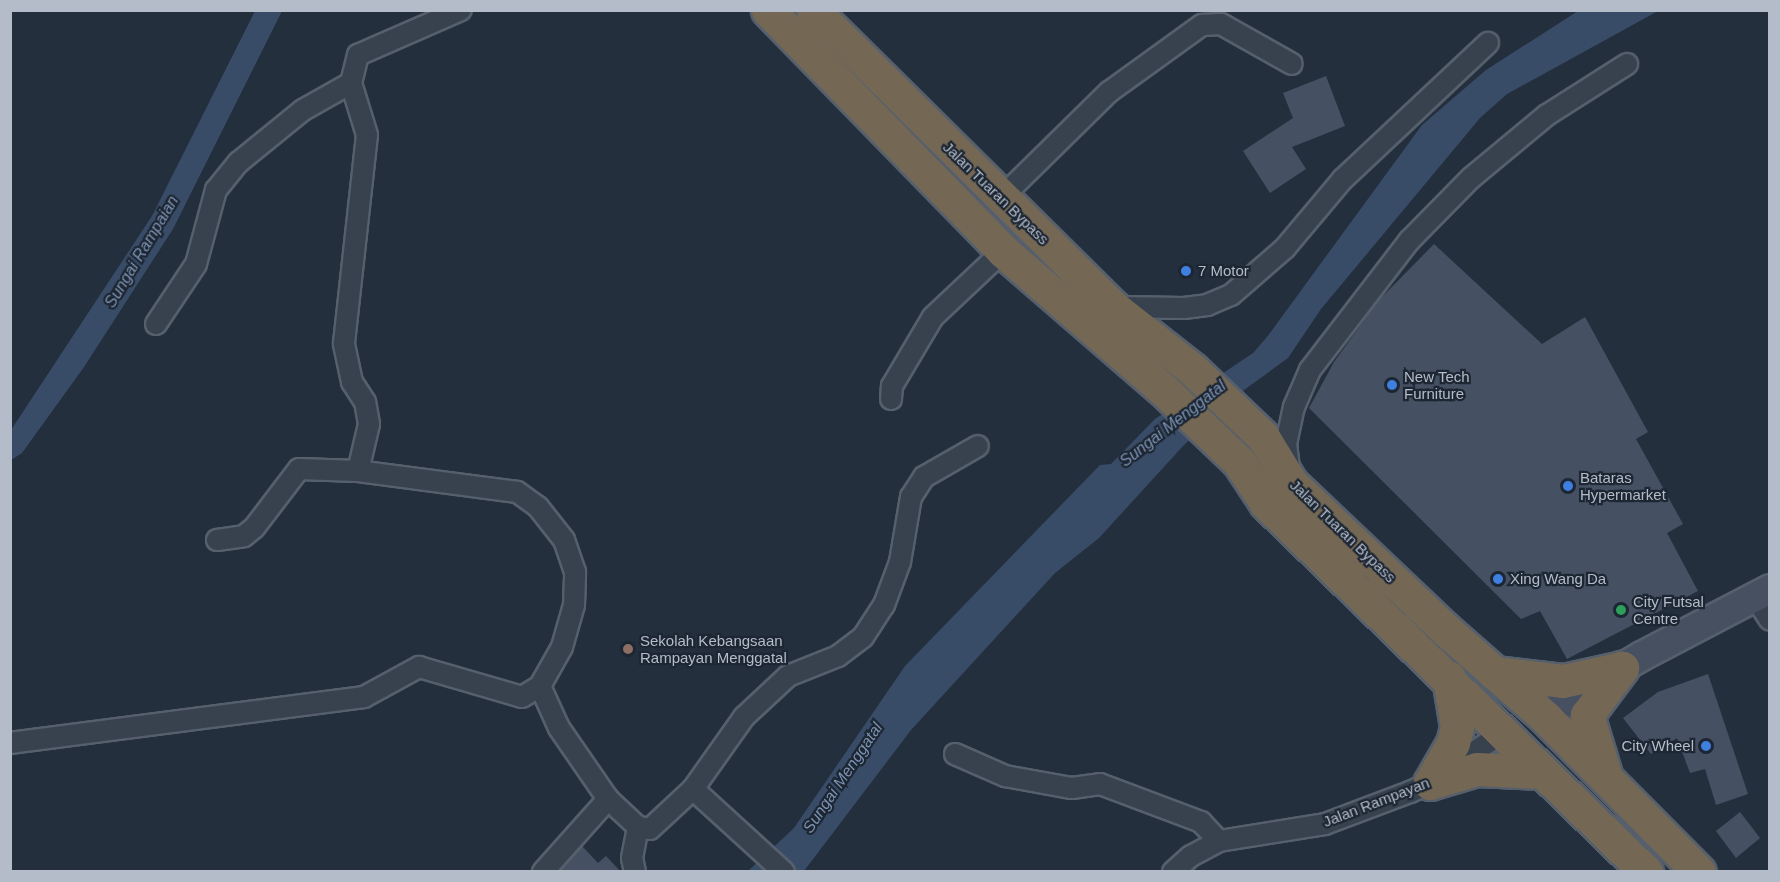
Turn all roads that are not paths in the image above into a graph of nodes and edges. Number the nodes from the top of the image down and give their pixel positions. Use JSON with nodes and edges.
{"nodes":[{"id":1,"x":461,"y":10,"type":"edge"},
{"id":2,"x":768,"y":10,"type":"edge"},
{"id":3,"x":813,"y":10,"type":"edge"},
{"id":4,"x":1488,"y":43,"type":"dead end"},
{"id":5,"x":1292,"y":64,"type":"dead end"},
{"id":6,"x":1627,"y":64,"type":"dead end"},
{"id":7,"x":351,"y":83,"type":"junction"},
{"id":8,"x":1002,"y":197,"type":"junction"},
{"id":9,"x":1003,"y":251,"type":"junction"},
{"id":10,"x":1113,"y":307,"type":"junction"},
{"id":11,"x":156,"y":324,"type":"dead end"},
{"id":12,"x":891,"y":399,"type":"dead end"},
{"id":13,"x":978,"y":446,"type":"dead end"},
{"id":14,"x":358,"y":471,"type":"junction"},
{"id":15,"x":1291,"y":483,"type":"junction"},
{"id":16,"x":217,"y":540,"type":"dead end"},
{"id":17,"x":1765,"y":602,"type":"edge"},
{"id":18,"x":1622,"y":668,"type":"junction"},
{"id":19,"x":1492,"y":673,"type":"junction"},
{"id":20,"x":1449,"y":678,"type":"junction"},
{"id":21,"x":540,"y":686,"type":"junction"},
{"id":22,"x":1546,"y":718,"type":"junction"},
{"id":23,"x":1503,"y":732,"type":"junction"},
{"id":24,"x":10,"y":743,"type":"edge"},
{"id":25,"x":955,"y":754,"type":"dead end"},
{"id":26,"x":1541,"y":772,"type":"junction"},
{"id":27,"x":1430,"y":783,"type":"junction"},
{"id":28,"x":1609,"y":783,"type":"junction"},
{"id":29,"x":693,"y":789,"type":"junction"},
{"id":30,"x":608,"y":799,"type":"junction"},
{"id":31,"x":638,"y":827,"type":"junction"},
{"id":32,"x":1219,"y":841,"type":"junction"},
{"id":33,"x":543,"y":872,"type":"edge"},
{"id":34,"x":635,"y":872,"type":"edge"},
{"id":35,"x":784,"y":872,"type":"edge"},
{"id":36,"x":1173,"y":872,"type":"edge"},
{"id":37,"x":1646,"y":872,"type":"edge"},
{"id":38,"x":1665,"y":872,"type":"edge"},
{"id":39,"x":1699,"y":872,"type":"edge"}],
"edges":[{"from":1,"to":7,"type":"street"},
{"from":2,"to":9,"type":"highway"},
{"from":3,"to":8,"type":"highway","name":"Jalan Tuaran Bypass"},
{"from":4,"to":10,"type":"street"},
{"from":5,"to":8,"type":"street"},
{"from":6,"to":15,"type":"street"},
{"from":7,"to":11,"type":"street"},
{"from":7,"to":14,"type":"street"},
{"from":8,"to":10,"type":"highway","name":"Jalan Tuaran Bypass"},
{"from":9,"to":12,"type":"street"},
{"from":9,"to":20,"type":"highway"},
{"from":10,"to":15,"type":"highway","name":"Jalan Tuaran Bypass"},
{"from":13,"to":29,"type":"street"},
{"from":14,"to":16,"type":"street"},
{"from":14,"to":21,"type":"street"},
{"from":15,"to":19,"type":"highway","name":"Jalan Tuaran Bypass"},
{"from":17,"to":18,"type":"street"},
{"from":18,"to":19,"type":"highway"},
{"from":18,"to":22,"type":"street"},
{"from":18,"to":28,"type":"highway"},
{"from":19,"to":22,"type":"highway","name":"Jalan Tuaran Bypass"},
{"from":20,"to":23,"type":"highway"},
{"from":20,"to":27,"type":"highway"},
{"from":21,"to":24,"type":"street"},
{"from":21,"to":30,"type":"street"},
{"from":22,"to":28,"type":"highway","name":"Jalan Tuaran Bypass"},
{"from":22,"to":38,"type":"highway"},
{"from":23,"to":26,"type":"highway"},
{"from":23,"to":27,"type":"street","name":"Jalan Rampayan"},
{"from":25,"to":32,"type":"street"},
{"from":26,"to":27,"type":"highway"},
{"from":26,"to":37,"type":"highway"},
{"from":27,"to":32,"type":"street","name":"Jalan Rampayan"},
{"from":28,"to":39,"type":"highway","name":"Jalan Tuaran Bypass"},
{"from":29,"to":31,"type":"street"},
{"from":29,"to":35,"type":"street"},
{"from":30,"to":31,"type":"street"},
{"from":30,"to":33,"type":"street"},
{"from":31,"to":34,"type":"street"},
{"from":32,"to":36,"type":"street","name":"Jalan Rampayan"}]}
